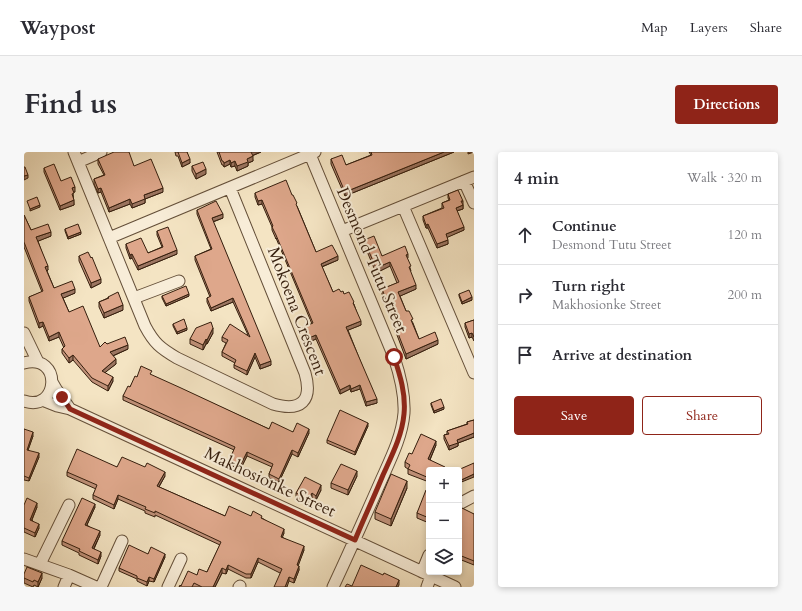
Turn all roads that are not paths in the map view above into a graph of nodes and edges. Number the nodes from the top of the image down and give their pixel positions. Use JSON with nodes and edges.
{"nodes":[{"id":1,"x":101,"y":152,"type":"edge"},
{"id":2,"x":312,"y":153,"type":"edge"},
{"id":3,"x":76,"y":157,"type":"edge"},
{"id":4,"x":469,"y":179,"type":"edge"},
{"id":5,"x":230,"y":188,"type":"junction"},
{"id":6,"x":474,"y":203,"type":"edge"},
{"id":7,"x":403,"y":206,"type":"junction"},
{"id":8,"x":342,"y":231,"type":"junction"},
{"id":9,"x":109,"y":238,"type":"junction"},
{"id":10,"x":179,"y":281,"type":"dead end"},
{"id":11,"x":134,"y":298,"type":"junction"},
{"id":12,"x":24,"y":333,"type":"edge"},
{"id":13,"x":38,"y":362,"type":"junction"},
{"id":14,"x":24,"y":363,"type":"edge"},
{"id":15,"x":474,"y":373,"type":"edge"},
{"id":16,"x":52,"y":382,"type":"junction"},
{"id":17,"x":42,"y":400,"type":"junction"},
{"id":18,"x":24,"y":402,"type":"edge"},
{"id":19,"x":70,"y":409,"type":"junction"},
{"id":20,"x":474,"y":496,"type":"edge"},
{"id":21,"x":461,"y":503,"type":"edge"},
{"id":22,"x":68,"y":505,"type":"dead end"},
{"id":23,"x":355,"y":540,"type":"junction"},
{"id":24,"x":122,"y":541,"type":"dead end"},
{"id":25,"x":181,"y":558,"type":"dead end"},
{"id":26,"x":24,"y":559,"type":"edge"},
{"id":27,"x":40,"y":564,"type":"junction"},
{"id":28,"x":426,"y":574,"type":"edge"},
{"id":29,"x":69,"y":575,"type":"junction"},
{"id":30,"x":427,"y":575,"type":"edge"},
{"id":31,"x":429,"y":575,"type":"edge"},
{"id":32,"x":64,"y":587,"type":"edge"},
{"id":33,"x":96,"y":587,"type":"edge"},
{"id":34,"x":101,"y":587,"type":"edge"},
{"id":35,"x":168,"y":587,"type":"edge"},
{"id":36,"x":333,"y":587,"type":"edge"},
{"id":37,"x":427,"y":587,"type":"edge"},
{"id":38,"x":456,"y":587,"type":"edge"}],
"edges":[{"from":1,"to":3,"type":"street","name":"Mokoena Crescent"},
{"from":2,"to":5,"type":"street"},
{"from":2,"to":8,"type":"street","name":"Desmond Tutu Street"},
{"from":3,"to":9,"type":"street","name":"Mokoena Crescent"},
{"from":4,"to":6,"type":"street"},
{"from":4,"to":7,"type":"street"},
{"from":5,"to":9,"type":"street"},
{"from":5,"to":11,"type":"street","name":"Mokoena Crescent"},
{"from":7,"to":8,"type":"street"},
{"from":7,"to":15,"type":"street"},
{"from":8,"to":23,"type":"street","name":"Desmond Tutu Street"},
{"from":9,"to":11,"type":"street","name":"Mokoena Crescent"},
{"from":10,"to":11,"type":"street"},
{"from":12,"to":13,"type":"street","name":"Makhosionke Street"},
{"from":13,"to":14,"type":"street"},
{"from":13,"to":16,"type":"street","name":"Makhosionke Street"},
{"from":16,"to":17,"type":"street"},
{"from":16,"to":19,"type":"street","name":"Makhosionke Street"},
{"from":17,"to":18,"type":"street"},
{"from":17,"to":19,"type":"street","name":"Makhosionke Street"},
{"from":19,"to":23,"type":"street","name":"Makhosionke Street"},
{"from":20,"to":21,"type":"street"},
{"from":22,"to":27,"type":"street"},
{"from":23,"to":28,"type":"street","name":"Makhosionke Street"},
{"from":23,"to":36,"type":"street","name":"Desmond Tutu Street"},
{"from":24,"to":34,"type":"street"},
{"from":25,"to":35,"type":"street"},
{"from":26,"to":27,"type":"street"},
{"from":27,"to":29,"type":"street"},
{"from":29,"to":32,"type":"street"},
{"from":29,"to":33,"type":"street"},
{"from":30,"to":37,"type":"street"},
{"from":31,"to":38,"type":"street","name":"Makhosionke Street"}]}
